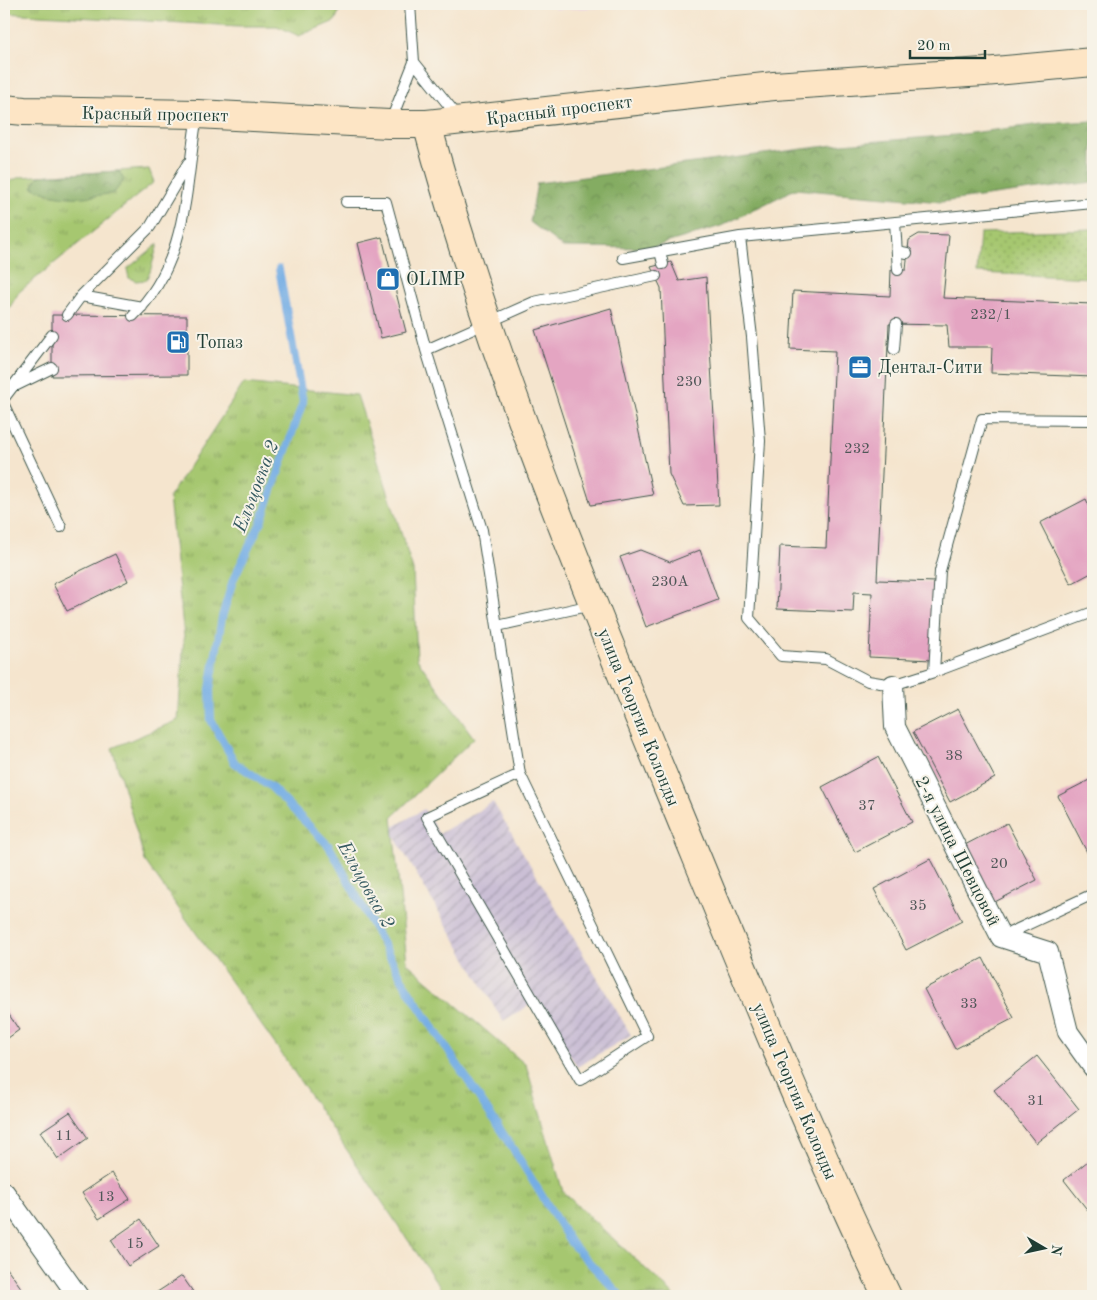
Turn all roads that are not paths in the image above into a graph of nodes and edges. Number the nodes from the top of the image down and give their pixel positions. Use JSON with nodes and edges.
{"nodes":[{"id":1,"x":410,"y":4,"type":"edge"},
{"id":2,"x":414,"y":62,"type":"junction"},
{"id":3,"x":1093,"y":62,"type":"edge"},
{"id":4,"x":10,"y":113,"type":"edge"},
{"id":5,"x":198,"y":114,"type":"junction"},
{"id":6,"x":462,"y":121,"type":"junction"},
{"id":7,"x":389,"y":124,"type":"junction"},
{"id":8,"x":427,"y":124,"type":"junction"},
{"id":9,"x":190,"y":160,"type":"junction"},
{"id":10,"x":346,"y":202,"type":"dead end"},
{"id":11,"x":1093,"y":203,"type":"edge"},
{"id":12,"x":894,"y":222,"type":"junction"},
{"id":13,"x":740,"y":237,"type":"junction"},
{"id":14,"x":660,"y":251,"type":"junction"},
{"id":15,"x":623,"y":258,"type":"dead end"},
{"id":16,"x":663,"y":264,"type":"dead end"},
{"id":17,"x":898,"y":270,"type":"dead end"},
{"id":18,"x":656,"y":276,"type":"dead end"},
{"id":19,"x":81,"y":296,"type":"junction"},
{"id":20,"x":142,"y":307,"type":"junction"},
{"id":21,"x":67,"y":315,"type":"dead end"},
{"id":22,"x":133,"y":316,"type":"dead end"},
{"id":23,"x":487,"y":321,"type":"junction"},
{"id":24,"x":896,"y":324,"type":"dead end"},
{"id":25,"x":52,"y":335,"type":"dead end"},
{"id":26,"x":894,"y":349,"type":"dead end"},
{"id":27,"x":426,"y":350,"type":"junction"},
{"id":28,"x":52,"y":368,"type":"dead end"},
{"id":29,"x":14,"y":387,"type":"junction"},
{"id":30,"x":4,"y":398,"type":"edge"},
{"id":31,"x":4,"y":405,"type":"edge"},
{"id":32,"x":1093,"y":420,"type":"edge"},
{"id":33,"x":61,"y":527,"type":"dead end"},
{"id":34,"x":593,"y":605,"type":"junction"},
{"id":35,"x":1093,"y":612,"type":"edge"},
{"id":36,"x":497,"y":626,"type":"junction"},
{"id":37,"x":934,"y":672,"type":"junction"},
{"id":38,"x":894,"y":685,"type":"junction"},
{"id":39,"x":520,"y":774,"type":"junction"},
{"id":40,"x":1093,"y":894,"type":"edge"},
{"id":41,"x":1001,"y":937,"type":"junction"},
{"id":42,"x":1093,"y":1067,"type":"edge"},
{"id":43,"x":4,"y":1192,"type":"edge"},
{"id":44,"x":78,"y":1296,"type":"edge"},
{"id":45,"x":887,"y":1296,"type":"edge"}],
"edges":[{"from":1,"to":2,"type":"lane"},
{"from":2,"to":6,"type":"lane"},
{"from":2,"to":7,"type":"lane"},
{"from":3,"to":6,"type":"main road","name":"Красный проспект"},
{"from":4,"to":5,"type":"main road","name":"Красный проспект"},
{"from":5,"to":7,"type":"main road","name":"Красный проспект"},
{"from":5,"to":9,"type":"lane"},
{"from":6,"to":8,"type":"main road","name":"Красный проспект"},
{"from":7,"to":8,"type":"main road","name":"Красный проспект"},
{"from":8,"to":23,"type":"main road","name":"улица Георгия Колонды"},
{"from":9,"to":19,"type":"lane"},
{"from":9,"to":20,"type":"lane"},
{"from":10,"to":27,"type":"lane"},
{"from":11,"to":12,"type":"lane"},
{"from":12,"to":13,"type":"lane"},
{"from":12,"to":17,"type":"lane"},
{"from":13,"to":14,"type":"lane"},
{"from":13,"to":38,"type":"lane"},
{"from":14,"to":15,"type":"lane"},
{"from":14,"to":16,"type":"lane"},
{"from":18,"to":23,"type":"lane"},
{"from":19,"to":20,"type":"lane"},
{"from":19,"to":21,"type":"lane"},
{"from":20,"to":22,"type":"lane"},
{"from":23,"to":27,"type":"lane"},
{"from":23,"to":34,"type":"main road","name":"улица Георгия Колонды"},
{"from":24,"to":26,"type":"lane"},
{"from":25,"to":29,"type":"lane"},
{"from":27,"to":36,"type":"lane"},
{"from":28,"to":29,"type":"lane"},
{"from":29,"to":30,"type":"lane"},
{"from":31,"to":33,"type":"lane"},
{"from":32,"to":37,"type":"lane"},
{"from":34,"to":36,"type":"lane"},
{"from":34,"to":45,"type":"main road","name":"улица Георгия Колонды"},
{"from":35,"to":37,"type":"lane"},
{"from":36,"to":39,"type":"lane"},
{"from":37,"to":38,"type":"lane"},
{"from":38,"to":41,"type":"street","name":"2-я улица Шевцовой"},
{"from":39,"to":39,"type":"lane"},
{"from":40,"to":41,"type":"lane"},
{"from":41,"to":42,"type":"street","name":"2-я улица Шевцовой"},
{"from":43,"to":44,"type":"street"}]}
